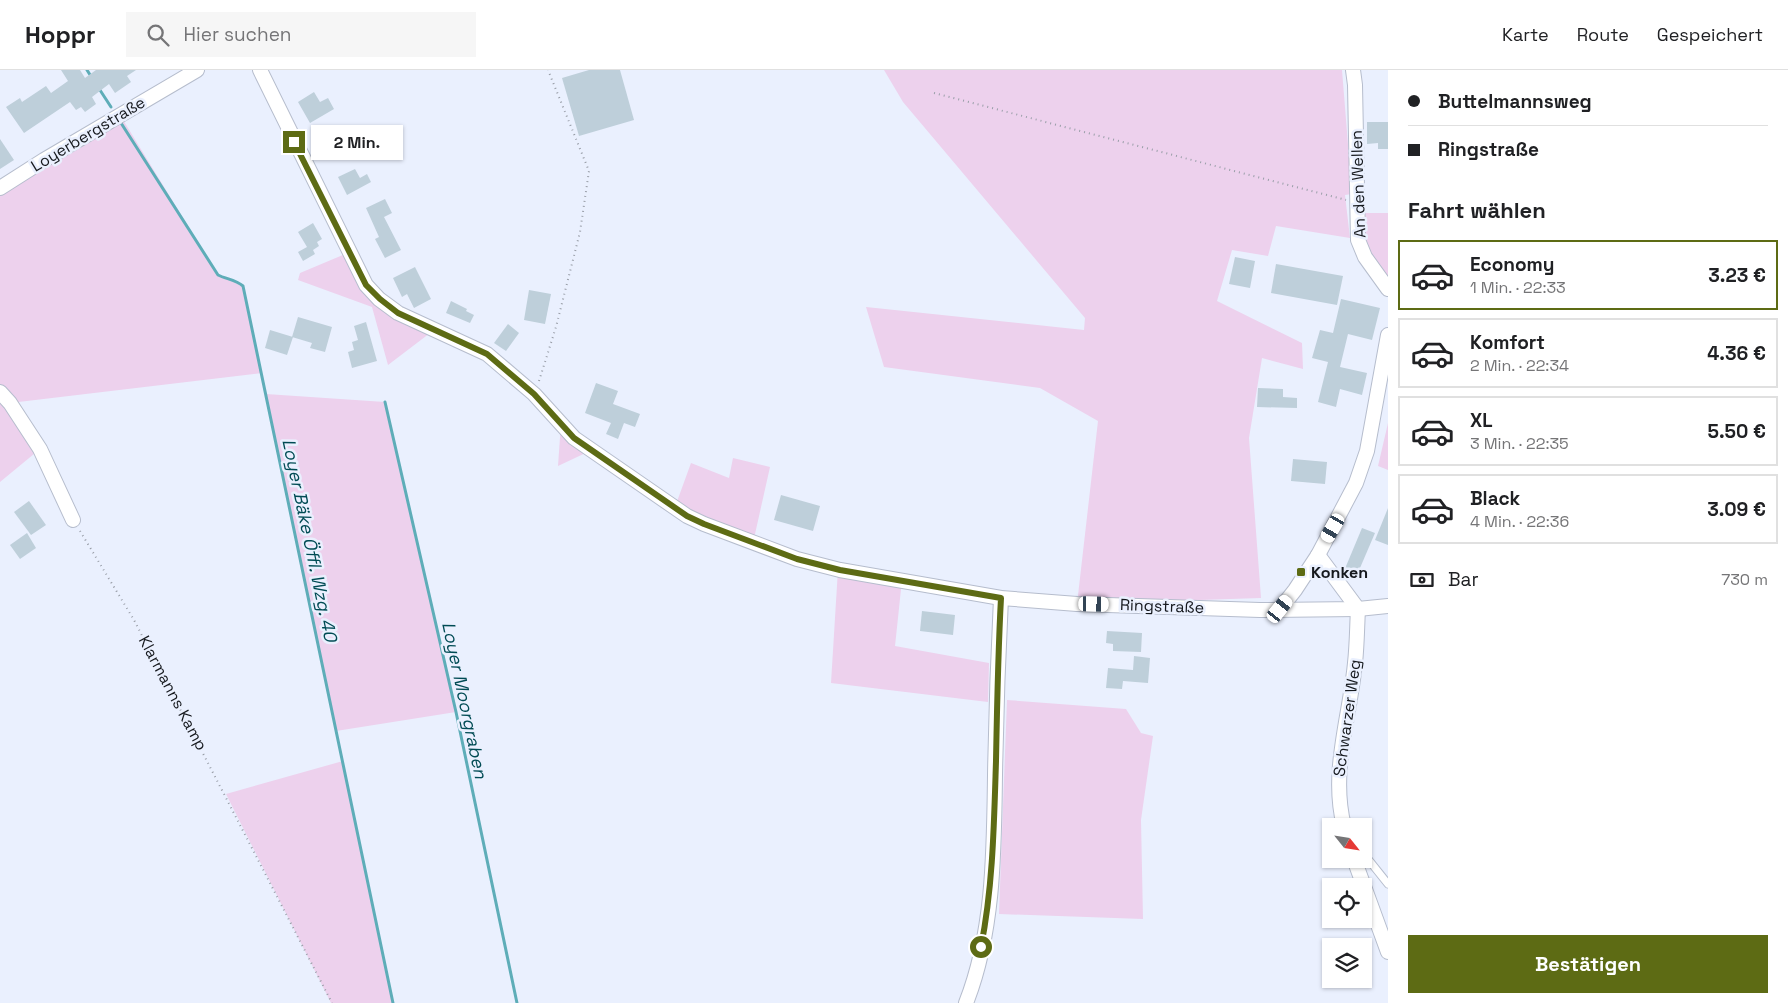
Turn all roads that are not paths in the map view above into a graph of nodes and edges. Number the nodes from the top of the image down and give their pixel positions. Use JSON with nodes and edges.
{"nodes":[{"id":1,"x":197,"y":70,"type":"edge"},
{"id":2,"x":260,"y":70,"type":"edge"},
{"id":3,"x":1353,"y":70,"type":"edge"},
{"id":4,"x":175,"y":76,"type":"edge"},
{"id":5,"x":0,"y":188,"type":"edge"},
{"id":6,"x":1388,"y":289,"type":"edge"},
{"id":7,"x":1388,"y":335,"type":"edge"},
{"id":8,"x":0,"y":392,"type":"edge"},
{"id":9,"x":73,"y":520,"type":"road end"},
{"id":10,"x":1318,"y":554,"type":"junction"},
{"id":11,"x":1001,"y":598,"type":"junction"},
{"id":12,"x":1388,"y":606,"type":"edge"},
{"id":13,"x":1280,"y":609,"type":"junction"},
{"id":14,"x":1358,"y":610,"type":"junction"},
{"id":15,"x":1343,"y":818,"type":"edge"},
{"id":16,"x":1372,"y":864,"type":"edge"},
{"id":17,"x":1357,"y":868,"type":"edge"},
{"id":18,"x":1388,"y":884,"type":"edge"},
{"id":19,"x":1388,"y":952,"type":"edge"},
{"id":20,"x":966,"y":1003,"type":"edge"}],
"edges":[{"from":1,"to":4,"type":"street"},
{"from":2,"to":11,"type":"street","name":"Ringstraße"},
{"from":3,"to":6,"type":"street","name":"An den Wellen"},
{"from":4,"to":5,"type":"street","name":"Loyerbergstraße"},
{"from":7,"to":10,"type":"street"},
{"from":8,"to":9,"type":"street"},
{"from":10,"to":13,"type":"street"},
{"from":10,"to":14,"type":"street"},
{"from":11,"to":13,"type":"street","name":"Ringstraße"},
{"from":11,"to":20,"type":"street"},
{"from":12,"to":14,"type":"street","name":"Ringstraße"},
{"from":13,"to":14,"type":"street","name":"Ringstraße"},
{"from":14,"to":15,"type":"street","name":"Schwarzer Weg"},
{"from":16,"to":18,"type":"lane"},
{"from":17,"to":19,"type":"street"}]}
